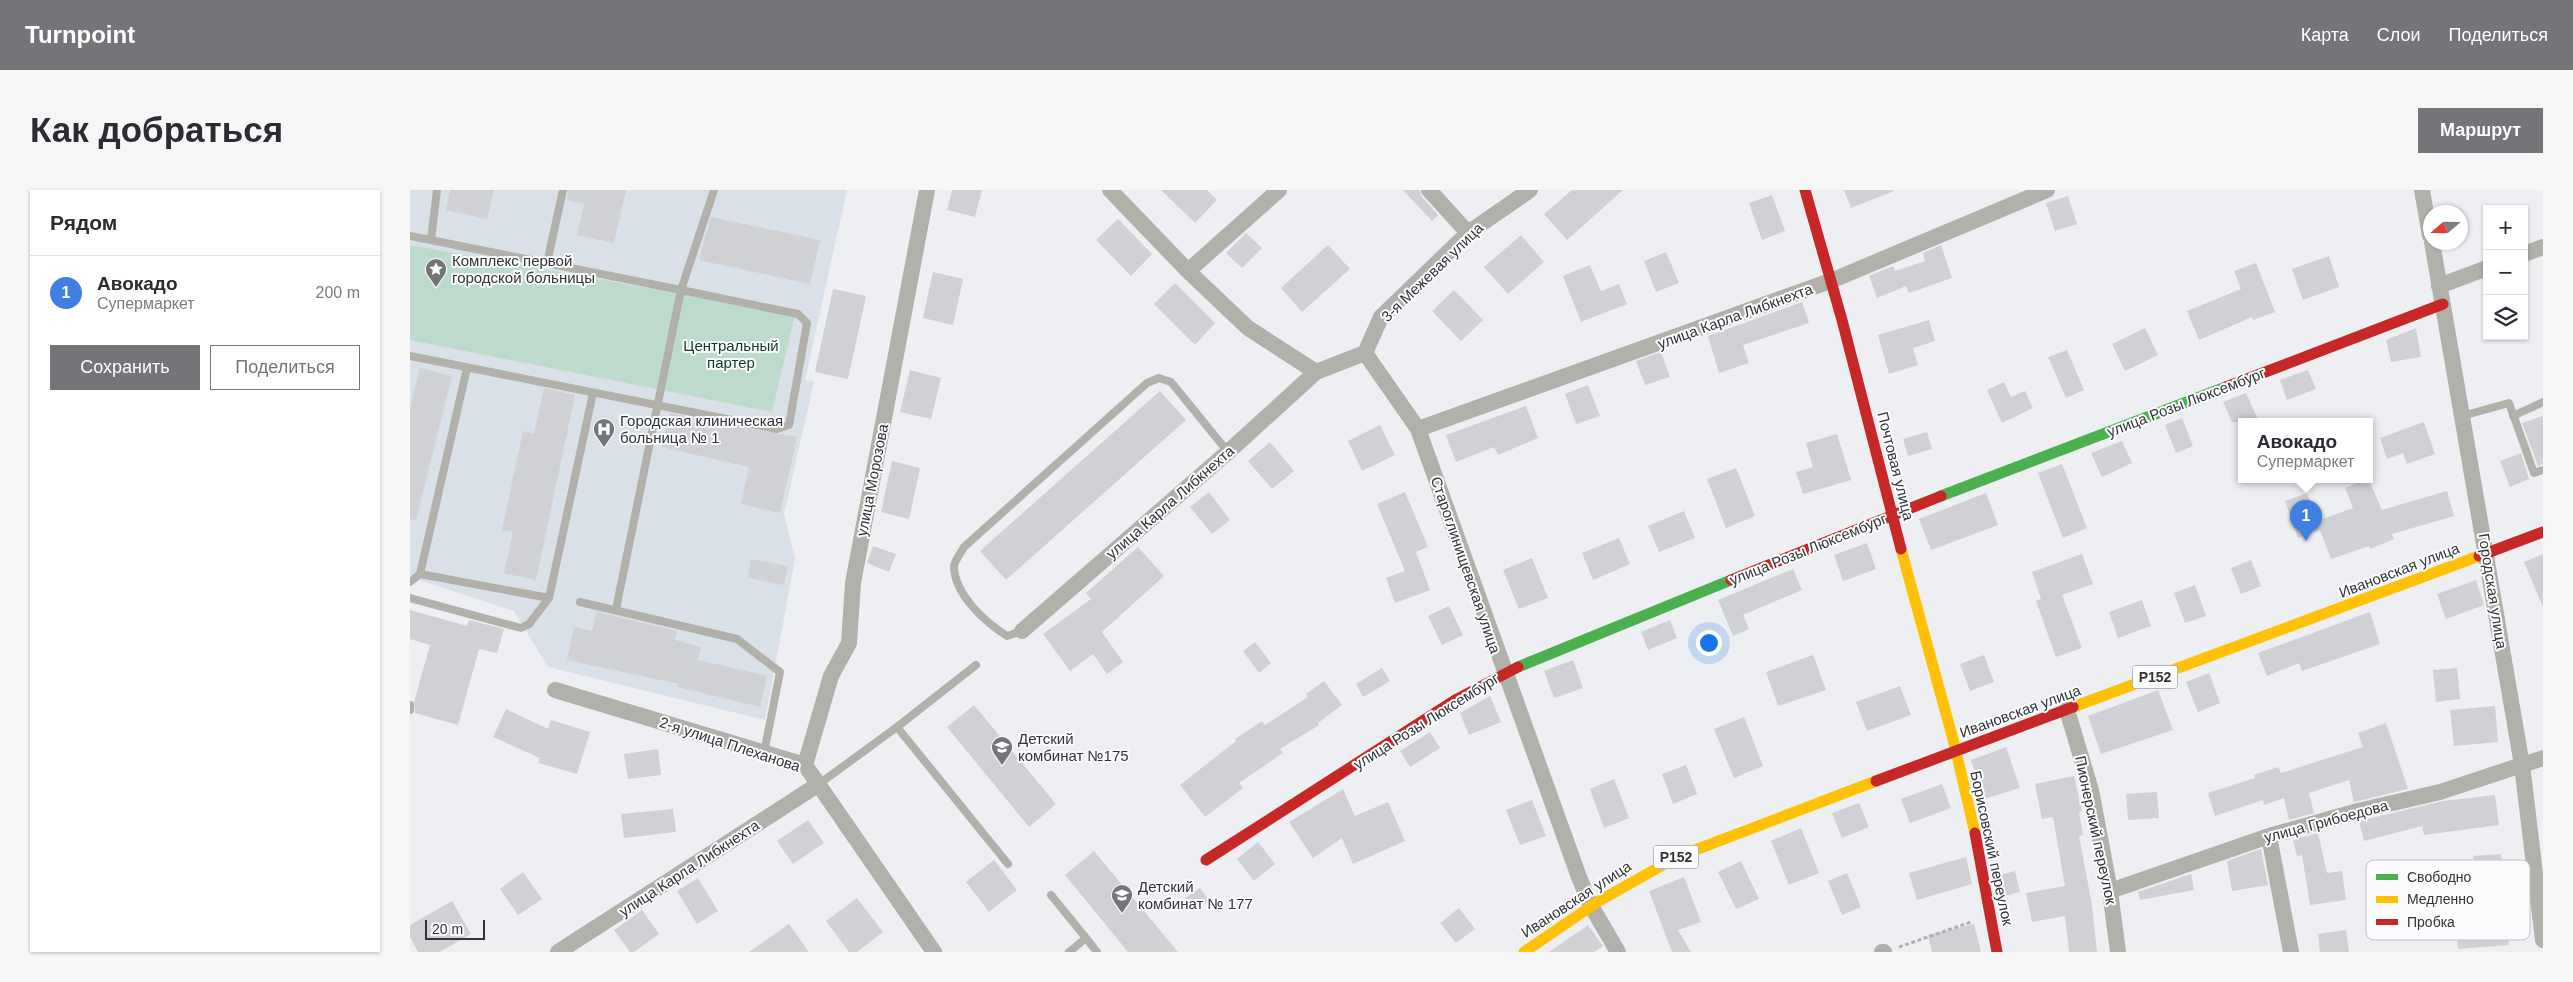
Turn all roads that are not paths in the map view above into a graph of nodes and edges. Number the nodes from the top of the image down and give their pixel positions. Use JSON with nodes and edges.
{"nodes":[{"id":1,"x":437,"y":190,"type":"edge"},
{"id":2,"x":563,"y":190,"type":"edge"},
{"id":3,"x":714,"y":190,"type":"edge"},
{"id":4,"x":927,"y":190,"type":"edge"},
{"id":5,"x":1110,"y":190,"type":"edge"},
{"id":6,"x":1279,"y":190,"type":"edge"},
{"id":7,"x":1429,"y":190,"type":"edge"},
{"id":8,"x":1530,"y":190,"type":"edge"},
{"id":9,"x":1805,"y":190,"type":"edge"},
{"id":10,"x":2048,"y":190,"type":"edge"},
{"id":11,"x":2422,"y":190,"type":"edge"},
{"id":12,"x":2425,"y":205,"type":"edge"},
{"id":13,"x":1468,"y":233,"type":"junction"},
{"id":14,"x":410,"y":236,"type":"edge"},
{"id":15,"x":431,"y":240,"type":"junction"},
{"id":16,"x":2543,"y":247,"type":"edge"},
{"id":17,"x":2433,"y":250,"type":"edge"},
{"id":18,"x":2528,"y":253,"type":"edge"},
{"id":19,"x":547,"y":263,"type":"junction"},
{"id":20,"x":2483,"y":270,"type":"edge"},
{"id":21,"x":1188,"y":272,"type":"junction"},
{"id":22,"x":1833,"y":280,"type":"junction"},
{"id":23,"x":2439,"y":286,"type":"junction"},
{"id":24,"x":681,"y":290,"type":"junction"},
{"id":25,"x":2443,"y":304,"type":"junction"},
{"id":26,"x":1365,"y":352,"type":"junction"},
{"id":27,"x":410,"y":356,"type":"edge"},
{"id":28,"x":467,"y":368,"type":"junction"},
{"id":29,"x":1316,"y":372,"type":"junction"},
{"id":30,"x":593,"y":393,"type":"junction"},
{"id":31,"x":2543,"y":402,"type":"edge"},
{"id":32,"x":656,"y":406,"type":"junction"},
{"id":33,"x":2462,"y":416,"type":"junction"},
{"id":34,"x":2513,"y":416,"type":"junction"},
{"id":35,"x":1418,"y":429,"type":"junction"},
{"id":36,"x":1228,"y":452,"type":"junction"},
{"id":37,"x":2543,"y":470,"type":"edge"},
{"id":38,"x":1892,"y":515,"type":"junction"},
{"id":39,"x":2543,"y":532,"type":"edge"},
{"id":40,"x":2487,"y":553,"type":"junction"},
{"id":41,"x":420,"y":574,"type":"junction"},
{"id":42,"x":410,"y":582,"type":"edge"},
{"id":43,"x":410,"y":598,"type":"edge"},
{"id":44,"x":548,"y":598,"type":"junction"},
{"id":45,"x":580,"y":602,"type":"dead end"},
{"id":46,"x":616,"y":608,"type":"junction"},
{"id":47,"x":1022,"y":631,"type":"joint"},
{"id":48,"x":976,"y":665,"type":"dead end"},
{"id":49,"x":1504,"y":673,"type":"junction"},
{"id":50,"x":555,"y":690,"type":"dead end"},
{"id":51,"x":410,"y":705,"type":"edge"},
{"id":52,"x":410,"y":710,"type":"edge"},
{"id":53,"x":2067,"y":710,"type":"junction"},
{"id":54,"x":897,"y":727,"type":"junction"},
{"id":55,"x":1956,"y":750,"type":"junction"},
{"id":56,"x":764,"y":753,"type":"junction"},
{"id":57,"x":2543,"y":758,"type":"edge"},
{"id":58,"x":805,"y":765,"type":"junction"},
{"id":59,"x":2522,"y":765,"type":"junction"},
{"id":60,"x":819,"y":784,"type":"junction"},
{"id":61,"x":2269,"y":836,"type":"junction"},
{"id":62,"x":1206,"y":860,"type":"dead end"},
{"id":63,"x":1008,"y":864,"type":"dead end"},
{"id":64,"x":2110,"y":891,"type":"junction"},
{"id":65,"x":1051,"y":896,"type":"dead end"},
{"id":66,"x":1590,"y":904,"type":"junction"},
{"id":67,"x":2543,"y":932,"type":"edge"},
{"id":68,"x":1086,"y":938,"type":"junction"},
{"id":69,"x":2543,"y":940,"type":"edge"},
{"id":70,"x":558,"y":952,"type":"edge"},
{"id":71,"x":934,"y":952,"type":"edge"},
{"id":72,"x":1069,"y":952,"type":"edge"},
{"id":73,"x":1097,"y":952,"type":"edge"},
{"id":74,"x":1524,"y":952,"type":"edge"},
{"id":75,"x":1618,"y":952,"type":"edge"},
{"id":76,"x":1997,"y":952,"type":"edge"},
{"id":77,"x":2118,"y":952,"type":"edge"},
{"id":78,"x":2291,"y":952,"type":"edge"}],
"edges":[{"from":1,"to":15,"type":"lane"},
{"from":2,"to":19,"type":"lane"},
{"from":3,"to":24,"type":"lane"},
{"from":4,"to":58,"type":"street","name":"улица Морозова"},
{"from":5,"to":21,"type":"street"},
{"from":6,"to":21,"type":"street"},
{"from":7,"to":13,"type":"street"},
{"from":8,"to":13,"type":"street","name":"3-я Межевая улица"},
{"from":9,"to":22,"type":"street","name":"Почтовая улица"},
{"from":10,"to":22,"type":"street","name":"улица Карла Либкнехта"},
{"from":11,"to":12,"type":"street"},
{"from":13,"to":26,"type":"street","name":"3-я Межевая улица"},
{"from":14,"to":15,"type":"lane"},
{"from":15,"to":19,"type":"lane"},
{"from":16,"to":18,"type":"street"},
{"from":17,"to":23,"type":"street","name":"Городская улица"},
{"from":19,"to":24,"type":"lane"},
{"from":20,"to":23,"type":"street"},
{"from":21,"to":29,"type":"street"},
{"from":22,"to":35,"type":"street","name":"улица Карла Либкнехта"},
{"from":22,"to":38,"type":"street","name":"Почтовая улица"},
{"from":23,"to":25,"type":"street","name":"Городская улица"},
{"from":24,"to":32,"type":"lane"},
{"from":24,"to":32,"type":"lane"},
{"from":25,"to":33,"type":"street","name":"Городская улица"},
{"from":25,"to":38,"type":"street","name":"улица Розы Люксембург"},
{"from":26,"to":29,"type":"street"},
{"from":26,"to":35,"type":"street","name":"Староглинищевская улица"},
{"from":27,"to":28,"type":"lane"},
{"from":28,"to":30,"type":"lane"},
{"from":28,"to":41,"type":"lane"},
{"from":29,"to":36,"type":"street","name":"улица Карла Либкнехта"},
{"from":30,"to":32,"type":"lane"},
{"from":30,"to":44,"type":"lane"},
{"from":31,"to":34,"type":"lane"},
{"from":32,"to":46,"type":"lane"},
{"from":33,"to":34,"type":"lane"},
{"from":33,"to":40,"type":"street","name":"Городская улица"},
{"from":34,"to":37,"type":"lane"},
{"from":35,"to":49,"type":"street","name":"Староглинищевская улица"},
{"from":36,"to":47,"type":"street","name":"улица Карла Либкнехта"},
{"from":36,"to":47,"type":"lane"},
{"from":38,"to":49,"type":"street","name":"улица Розы Люксембург"},
{"from":38,"to":55,"type":"street","name":"Почтовая улица"},
{"from":39,"to":40,"type":"street","name":"Ивановская улица","number":"Р152"},
{"from":40,"to":53,"type":"street","name":"Ивановская улица","number":"Р152"},
{"from":40,"to":59,"type":"street","name":"Городская улица"},
{"from":41,"to":42,"type":"lane"},
{"from":41,"to":44,"type":"lane"},
{"from":43,"to":44,"type":"lane"},
{"from":45,"to":46,"type":"lane"},
{"from":46,"to":56,"type":"lane"},
{"from":48,"to":54,"type":"lane"},
{"from":49,"to":62,"type":"street","name":"улица Розы Люксембург"},
{"from":49,"to":66,"type":"street","name":"Староглинищевская улица"},
{"from":50,"to":56,"type":"street","name":"2-я улица Плеханова"},
{"from":51,"to":52,"type":"lane"},
{"from":53,"to":55,"type":"street","name":"Ивановская улица","number":"Р152"},
{"from":53,"to":64,"type":"street","name":"Пионерский переулок"},
{"from":54,"to":60,"type":"lane"},
{"from":54,"to":63,"type":"lane"},
{"from":55,"to":66,"type":"street","name":"Ивановская улица","number":"Р152"},
{"from":55,"to":76,"type":"street","name":"Борисовский переулок"},
{"from":56,"to":58,"type":"street","name":"2-я улица Плеханова"},
{"from":57,"to":59,"type":"street","name":"улица Грибоедова"},
{"from":58,"to":60,"type":"street","name":"2-я улица Плеханова"},
{"from":59,"to":61,"type":"street","name":"улица Грибоедова"},
{"from":59,"to":67,"type":"street","name":"Городская улица"},
{"from":60,"to":70,"type":"street","name":"улица Карла Либкнехта"},
{"from":60,"to":71,"type":"street","name":"2-я улица Плеханова"},
{"from":61,"to":64,"type":"street","name":"улица Грибоедова"},
{"from":61,"to":78,"type":"street"},
{"from":64,"to":77,"type":"street","name":"Пионерский переулок"},
{"from":65,"to":68,"type":"lane"},
{"from":66,"to":74,"type":"street","name":"Ивановская улица","number":"Р152"},
{"from":66,"to":75,"type":"street","name":"Староглинищевская улица"},
{"from":67,"to":69,"type":"street","name":"Городская улица"},
{"from":68,"to":72,"type":"lane"},
{"from":68,"to":73,"type":"lane"}]}
